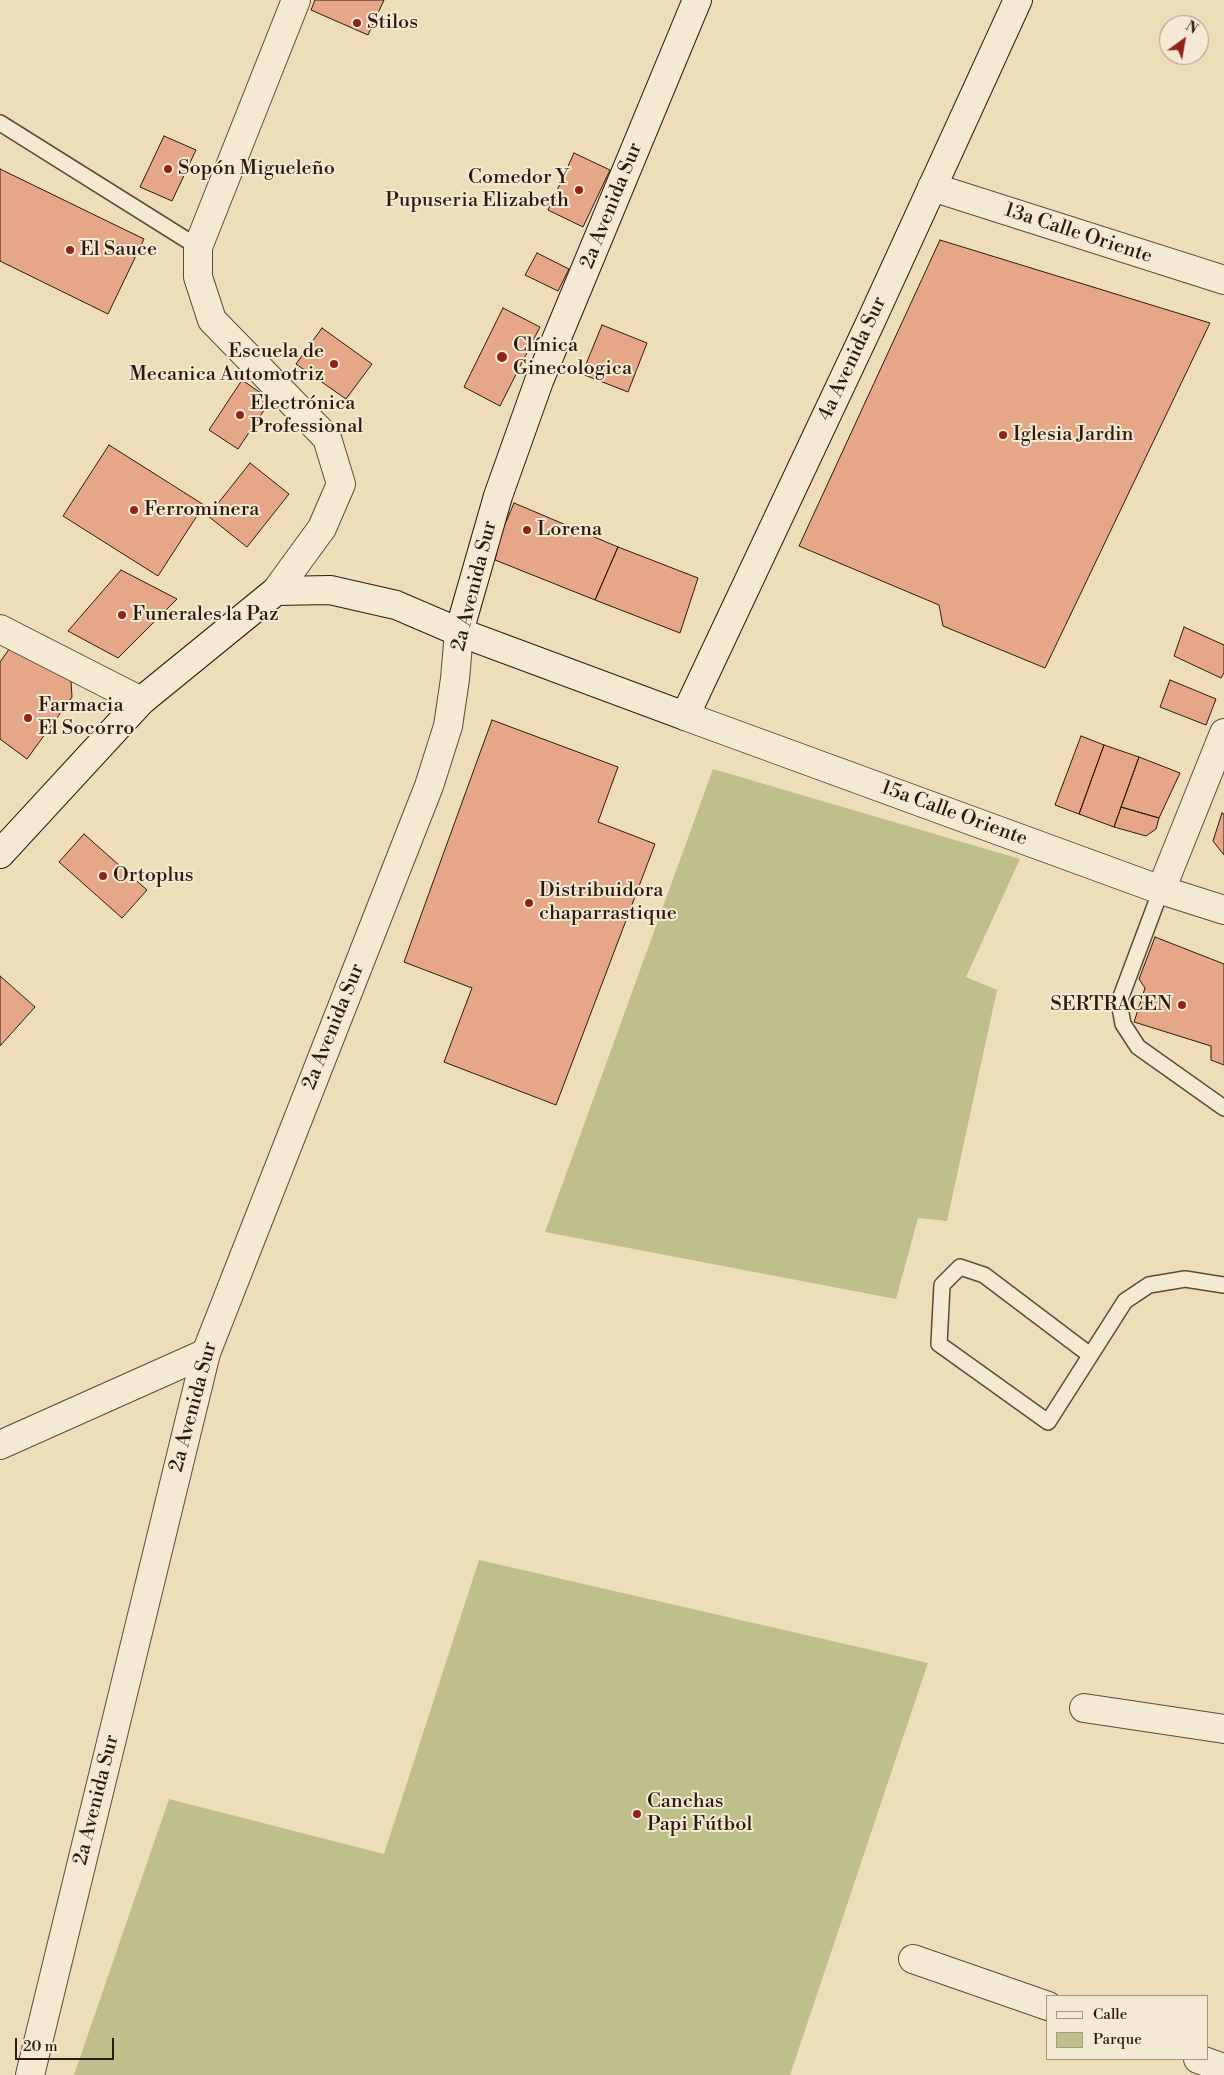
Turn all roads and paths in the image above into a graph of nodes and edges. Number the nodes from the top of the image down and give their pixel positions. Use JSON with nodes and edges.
{"nodes":[{"id":1,"x":296,"y":0,"type":"edge"},
{"id":2,"x":697,"y":0,"type":"edge"},
{"id":3,"x":1018,"y":0,"type":"edge"},
{"id":4,"x":0,"y":123,"type":"edge"},
{"id":5,"x":932,"y":187,"type":"junction"},
{"id":6,"x":198,"y":247,"type":"junction"},
{"id":7,"x":1224,"y":280,"type":"edge"},
{"id":8,"x":276,"y":591,"type":"junction"},
{"id":9,"x":0,"y":629,"type":"edge"},
{"id":10,"x":459,"y":632,"type":"junction"},
{"id":11,"x":141,"y":701,"type":"junction"},
{"id":12,"x":684,"y":716,"type":"junction"},
{"id":13,"x":1224,"y":733,"type":"edge"},
{"id":14,"x":0,"y":854,"type":"edge"},
{"id":15,"x":1161,"y":890,"type":"junction"},
{"id":16,"x":1224,"y":910,"type":"edge"},
{"id":17,"x":1224,"y":1108,"type":"edge"},
{"id":18,"x":1224,"y":1285,"type":"edge"},
{"id":19,"x":206,"y":1353,"type":"junction"},
{"id":20,"x":1090,"y":1355,"type":"junction"},
{"id":21,"x":0,"y":1444,"type":"edge"},
{"id":22,"x":1084,"y":1708,"type":"dead end"},
{"id":23,"x":1224,"y":1729,"type":"edge"},
{"id":24,"x":913,"y":1959,"type":"dead end"},
{"id":25,"x":1046,"y":2005,"type":"edge"},
{"id":26,"x":30,"y":2075,"type":"edge"}],
"edges":[{"from":1,"to":6,"type":"street"},
{"from":2,"to":10,"type":"street","name":"2a Avenida Sur"},
{"from":3,"to":5,"type":"street","name":"4a Avenida Sur"},
{"from":4,"to":6,"type":"lane"},
{"from":5,"to":7,"type":"street","name":"13a Calle Oriente"},
{"from":5,"to":12,"type":"street","name":"4a Avenida Sur"},
{"from":6,"to":8,"type":"street"},
{"from":8,"to":10,"type":"street","name":"15a Calle Oriente"},
{"from":8,"to":11,"type":"street"},
{"from":9,"to":11,"type":"street"},
{"from":10,"to":12,"type":"street","name":"15a Calle Oriente"},
{"from":10,"to":19,"type":"street","name":"2a Avenida Sur"},
{"from":11,"to":14,"type":"street"},
{"from":12,"to":15,"type":"street","name":"15a Calle Oriente"},
{"from":13,"to":15,"type":"street"},
{"from":15,"to":16,"type":"street","name":"15a Calle Oriente"},
{"from":15,"to":17,"type":"lane"},
{"from":18,"to":20,"type":"lane"},
{"from":19,"to":21,"type":"street"},
{"from":19,"to":26,"type":"street","name":"2a Avenida Sur"},
{"from":20,"to":20,"type":"lane"},
{"from":22,"to":23,"type":"street"},
{"from":24,"to":25,"type":"street"}]}
